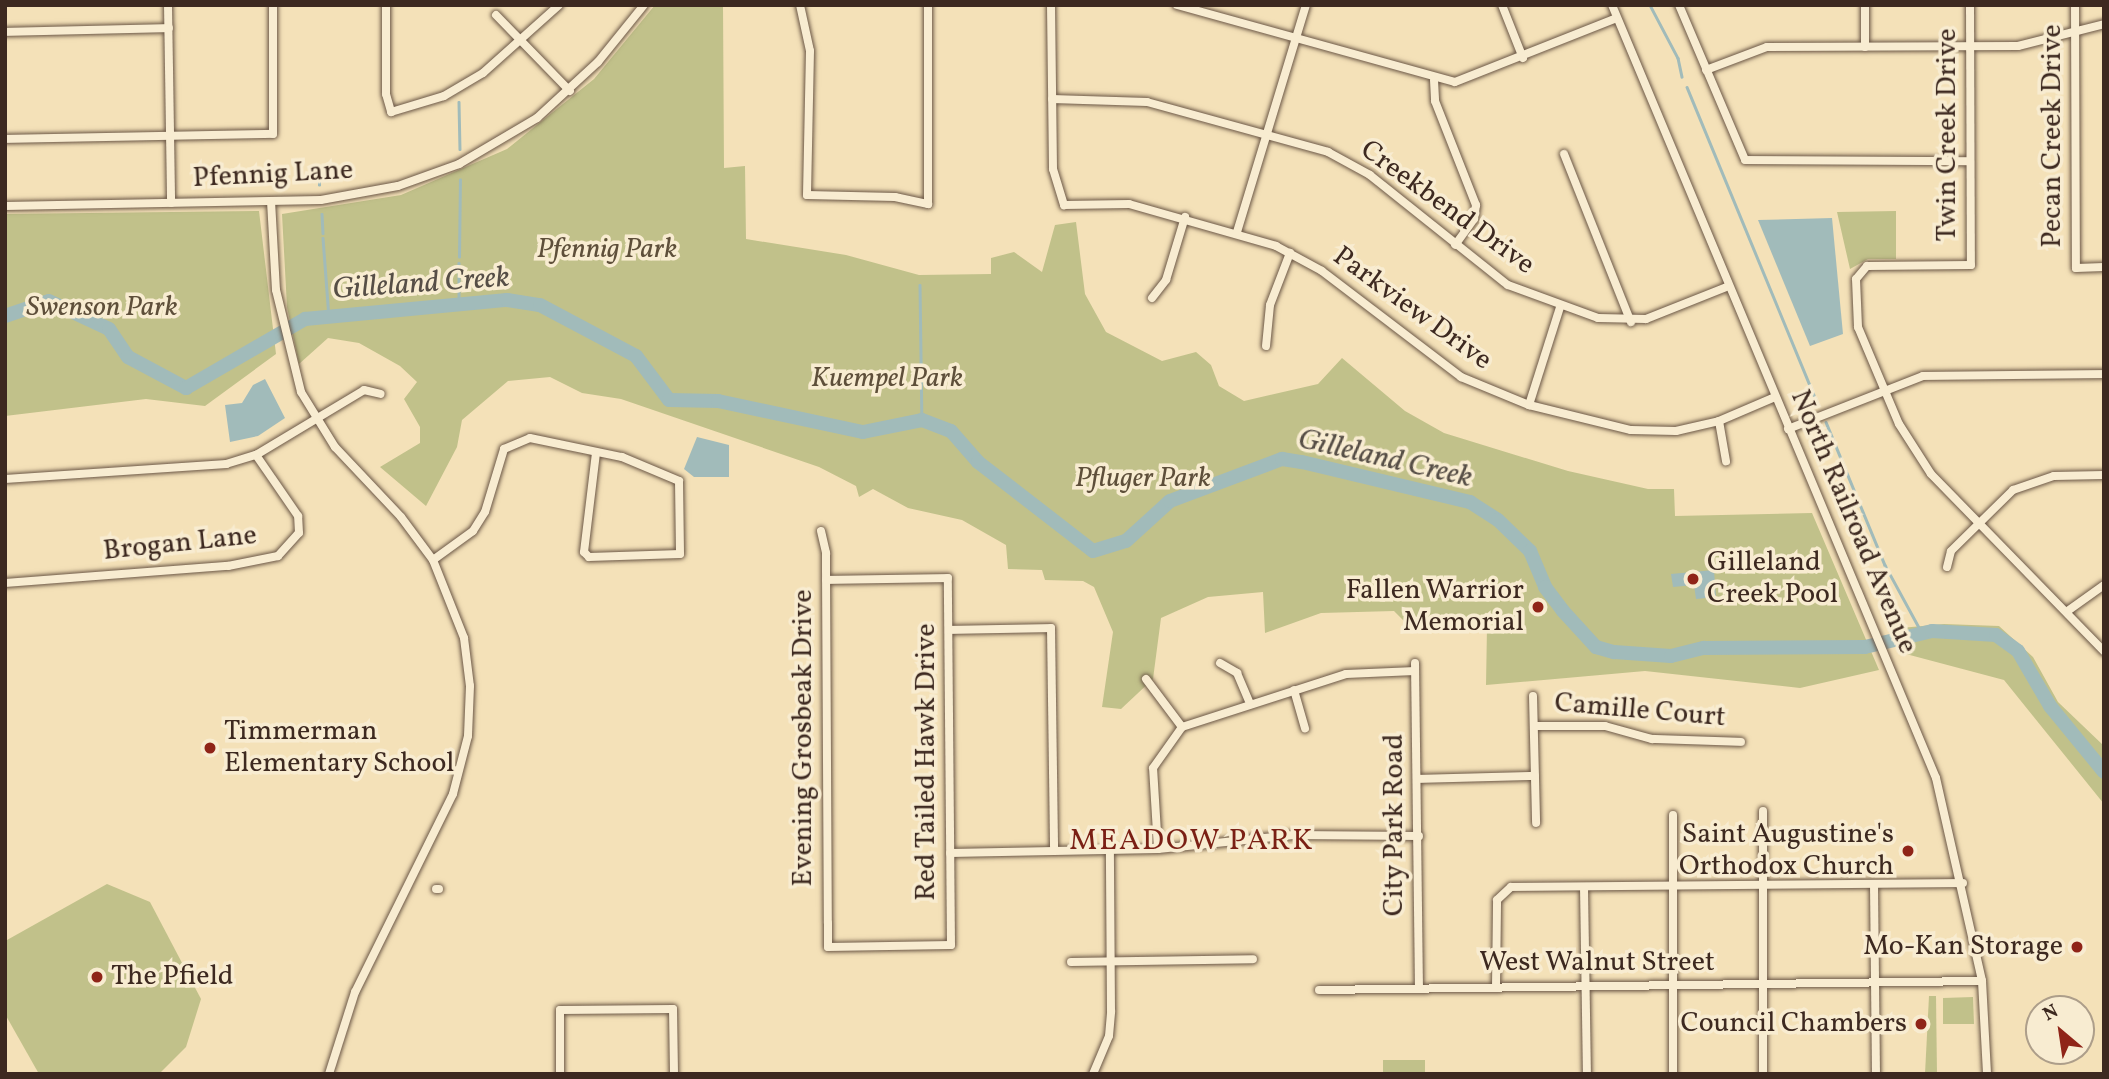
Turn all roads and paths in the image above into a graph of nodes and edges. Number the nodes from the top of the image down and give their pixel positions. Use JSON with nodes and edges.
{"nodes":[{"id":1,"x":168,"y":5,"type":"edge"},
{"id":2,"x":273,"y":5,"type":"edge"},
{"id":3,"x":386,"y":5,"type":"edge"},
{"id":4,"x":559,"y":5,"type":"edge"},
{"id":5,"x":644,"y":5,"type":"edge"},
{"id":6,"x":800,"y":5,"type":"edge"},
{"id":7,"x":928,"y":5,"type":"edge"},
{"id":8,"x":1051,"y":5,"type":"edge"},
{"id":9,"x":1177,"y":5,"type":"edge"},
{"id":10,"x":1306,"y":5,"type":"edge"},
{"id":11,"x":1502,"y":5,"type":"edge"},
{"id":12,"x":1612,"y":5,"type":"edge"},
{"id":13,"x":1679,"y":5,"type":"edge"},
{"id":14,"x":1865,"y":5,"type":"edge"},
{"id":15,"x":1970,"y":5,"type":"edge"},
{"id":16,"x":2076,"y":5,"type":"edge"},
{"id":17,"x":496,"y":15,"type":"dead end"},
{"id":18,"x":1617,"y":18,"type":"junction"},
{"id":19,"x":2104,"y":24,"type":"edge"},
{"id":20,"x":169,"y":28,"type":"junction"},
{"id":21,"x":5,"y":32,"type":"edge"},
{"id":22,"x":2076,"y":32,"type":"junction"},
{"id":23,"x":1296,"y":40,"type":"junction"},
{"id":24,"x":524,"y":43,"type":"junction"},
{"id":25,"x":1864,"y":47,"type":"junction"},
{"id":26,"x":1969,"y":47,"type":"junction"},
{"id":27,"x":1523,"y":58,"type":"junction"},
{"id":28,"x":1706,"y":70,"type":"junction"},
{"id":29,"x":1434,"y":80,"type":"junction"},
{"id":30,"x":570,"y":91,"type":"junction"},
{"id":31,"x":1052,"y":99,"type":"junction"},
{"id":32,"x":170,"y":135,"type":"junction"},
{"id":33,"x":1267,"y":135,"type":"junction"},
{"id":34,"x":5,"y":139,"type":"edge"},
{"id":35,"x":1564,"y":155,"type":"dead end"},
{"id":36,"x":1970,"y":161,"type":"junction"},
{"id":37,"x":271,"y":201,"type":"junction"},
{"id":38,"x":171,"y":203,"type":"junction"},
{"id":39,"x":5,"y":206,"type":"edge"},
{"id":40,"x":1185,"y":216,"type":"junction"},
{"id":41,"x":1237,"y":232,"type":"junction"},
{"id":42,"x":1455,"y":245,"type":"junction"},
{"id":43,"x":1290,"y":253,"type":"junction"},
{"id":44,"x":2104,"y":267,"type":"edge"},
{"id":45,"x":1729,"y":286,"type":"junction"},
{"id":46,"x":1152,"y":298,"type":"dead end"},
{"id":47,"x":1560,"y":307,"type":"junction"},
{"id":48,"x":1631,"y":322,"type":"junction"},
{"id":49,"x":1266,"y":346,"type":"dead end"},
{"id":50,"x":2104,"y":374,"type":"edge"},
{"id":51,"x":1883,"y":390,"type":"junction"},
{"id":52,"x":381,"y":394,"type":"dead end"},
{"id":53,"x":1775,"y":397,"type":"junction"},
{"id":54,"x":1529,"y":405,"type":"junction"},
{"id":55,"x":314,"y":418,"type":"junction"},
{"id":56,"x":1719,"y":421,"type":"junction"},
{"id":57,"x":1788,"y":429,"type":"junction"},
{"id":58,"x":596,"y":453,"type":"junction"},
{"id":59,"x":256,"y":455,"type":"junction"},
{"id":60,"x":1726,"y":461,"type":"dead end"},
{"id":61,"x":2104,"y":475,"type":"edge"},
{"id":62,"x":5,"y":479,"type":"edge"},
{"id":63,"x":1975,"y":524,"type":"junction"},
{"id":64,"x":821,"y":531,"type":"dead end"},
{"id":65,"x":433,"y":560,"type":"junction"},
{"id":66,"x":1947,"y":568,"type":"dead end"},
{"id":67,"x":826,"y":580,"type":"junction"},
{"id":68,"x":5,"y":583,"type":"edge"},
{"id":69,"x":2104,"y":585,"type":"edge"},
{"id":70,"x":2070,"y":610,"type":"junction"},
{"id":71,"x":949,"y":630,"type":"junction"},
{"id":72,"x":2104,"y":651,"type":"edge"},
{"id":73,"x":1220,"y":663,"type":"dead end"},
{"id":74,"x":1146,"y":679,"type":"dead end"},
{"id":75,"x":1294,"y":690,"type":"junction"},
{"id":76,"x":1533,"y":696,"type":"dead end"},
{"id":77,"x":1250,"y":704,"type":"junction"},
{"id":78,"x":1535,"y":726,"type":"junction"},
{"id":79,"x":1182,"y":727,"type":"junction"},
{"id":80,"x":1305,"y":728,"type":"dead end"},
{"id":81,"x":1741,"y":742,"type":"dead end"},
{"id":82,"x":1535,"y":776,"type":"junction"},
{"id":83,"x":1419,"y":779,"type":"junction"},
{"id":84,"x":1763,"y":811,"type":"dead end"},
{"id":85,"x":1673,"y":815,"type":"dead end"},
{"id":86,"x":1536,"y":823,"type":"dead end"},
{"id":87,"x":1419,"y":836,"type":"junction"},
{"id":88,"x":1158,"y":849,"type":"junction"},
{"id":89,"x":1054,"y":850,"type":"junction"},
{"id":90,"x":1110,"y":851,"type":"junction"},
{"id":91,"x":950,"y":853,"type":"junction"},
{"id":92,"x":1962,"y":883,"type":"junction"},
{"id":93,"x":1874,"y":884,"type":"junction"},
{"id":94,"x":1762,"y":885,"type":"junction"},
{"id":95,"x":1672,"y":886,"type":"junction"},
{"id":96,"x":1584,"y":887,"type":"junction"},
{"id":97,"x":951,"y":945,"type":"joint"},
{"id":98,"x":1253,"y":959,"type":"dead end"},
{"id":99,"x":1071,"y":962,"type":"dead end"},
{"id":100,"x":1111,"y":964,"type":"junction"},
{"id":101,"x":1982,"y":981,"type":"junction"},
{"id":102,"x":1875,"y":983,"type":"junction"},
{"id":103,"x":1762,"y":984,"type":"junction"},
{"id":104,"x":1672,"y":986,"type":"junction"},
{"id":105,"x":1496,"y":987,"type":"junction"},
{"id":106,"x":1586,"y":987,"type":"junction"},
{"id":107,"x":1419,"y":988,"type":"junction"},
{"id":108,"x":1319,"y":990,"type":"dead end"},
{"id":109,"x":330,"y":1074,"type":"edge"},
{"id":110,"x":560,"y":1074,"type":"edge"},
{"id":111,"x":674,"y":1074,"type":"edge"},
{"id":112,"x":1093,"y":1074,"type":"edge"},
{"id":113,"x":1587,"y":1074,"type":"edge"},
{"id":114,"x":1673,"y":1074,"type":"edge"},
{"id":115,"x":1763,"y":1074,"type":"edge"},
{"id":116,"x":1876,"y":1074,"type":"edge"},
{"id":117,"x":1987,"y":1074,"type":"edge"}],
"edges":[{"from":1,"to":20,"type":"street"},
{"from":2,"to":32,"type":"street"},
{"from":3,"to":24,"type":"street"},
{"from":4,"to":24,"type":"street"},
{"from":5,"to":30,"type":"street","name":"Pfennig Lane"},
{"from":6,"to":7,"type":"street"},
{"from":8,"to":31,"type":"street"},
{"from":9,"to":23,"type":"street"},
{"from":10,"to":23,"type":"street"},
{"from":11,"to":27,"type":"street"},
{"from":12,"to":18,"type":"street","name":"North Railroad Avenue"},
{"from":13,"to":28,"type":"street"},
{"from":14,"to":25,"type":"street"},
{"from":15,"to":26,"type":"street","name":"Twin Creek Drive"},
{"from":16,"to":22,"type":"street","name":"Pecan Creek Drive"},
{"from":17,"to":24,"type":"street"},
{"from":18,"to":27,"type":"street"},
{"from":18,"to":45,"type":"street","name":"North Railroad Avenue"},
{"from":19,"to":22,"type":"street"},
{"from":20,"to":21,"type":"street"},
{"from":20,"to":32,"type":"street"},
{"from":22,"to":26,"type":"street"},
{"from":22,"to":44,"type":"street","name":"Pecan Creek Drive"},
{"from":23,"to":29,"type":"street"},
{"from":23,"to":33,"type":"street"},
{"from":24,"to":30,"type":"street"},
{"from":25,"to":26,"type":"street"},
{"from":25,"to":28,"type":"street"},
{"from":26,"to":36,"type":"street","name":"Twin Creek Drive"},
{"from":27,"to":29,"type":"street"},
{"from":28,"to":36,"type":"street"},
{"from":29,"to":42,"type":"street"},
{"from":30,"to":37,"type":"street","name":"Pfennig Lane"},
{"from":31,"to":33,"type":"street","name":"Creekbend Drive"},
{"from":31,"to":40,"type":"street","name":"Parkview Drive"},
{"from":32,"to":34,"type":"street"},
{"from":32,"to":38,"type":"street"},
{"from":33,"to":41,"type":"street"},
{"from":33,"to":42,"type":"street","name":"Creekbend Drive"},
{"from":35,"to":48,"type":"street"},
{"from":36,"to":51,"type":"street","name":"Twin Creek Drive"},
{"from":37,"to":38,"type":"street","name":"Pfennig Lane"},
{"from":37,"to":55,"type":"street"},
{"from":38,"to":39,"type":"street","name":"Pfennig Lane"},
{"from":40,"to":41,"type":"street","name":"Parkview Drive"},
{"from":40,"to":46,"type":"street"},
{"from":41,"to":43,"type":"street","name":"Parkview Drive"},
{"from":42,"to":47,"type":"street","name":"Creekbend Drive"},
{"from":43,"to":49,"type":"street"},
{"from":43,"to":54,"type":"street","name":"Parkview Drive"},
{"from":45,"to":48,"type":"street"},
{"from":45,"to":53,"type":"street","name":"North Railroad Avenue"},
{"from":47,"to":48,"type":"street","name":"Creekbend Drive"},
{"from":47,"to":54,"type":"street"},
{"from":50,"to":51,"type":"street"},
{"from":51,"to":57,"type":"street"},
{"from":51,"to":63,"type":"street"},
{"from":52,"to":55,"type":"street"},
{"from":53,"to":56,"type":"street","name":"Parkview Drive"},
{"from":53,"to":57,"type":"street","name":"North Railroad Avenue"},
{"from":54,"to":56,"type":"street","name":"Parkview Drive"},
{"from":55,"to":59,"type":"street"},
{"from":55,"to":65,"type":"street"},
{"from":56,"to":60,"type":"street"},
{"from":57,"to":92,"type":"street","name":"North Railroad Avenue"},
{"from":58,"to":58,"type":"street"},
{"from":58,"to":65,"type":"street"},
{"from":59,"to":62,"type":"street"},
{"from":59,"to":68,"type":"street","name":"Brogan Lane"},
{"from":61,"to":63,"type":"street"},
{"from":63,"to":66,"type":"street"},
{"from":63,"to":70,"type":"street"},
{"from":64,"to":67,"type":"street","name":"Evening Grosbeak Drive"},
{"from":65,"to":109,"type":"street"},
{"from":67,"to":71,"type":"street","name":"Red Tailed Hawk Drive"},
{"from":67,"to":97,"type":"street","name":"Evening Grosbeak Drive"},
{"from":69,"to":70,"type":"street"},
{"from":70,"to":72,"type":"street"},
{"from":71,"to":89,"type":"street"},
{"from":71,"to":91,"type":"street","name":"Red Tailed Hawk Drive"},
{"from":73,"to":77,"type":"street"},
{"from":74,"to":79,"type":"street"},
{"from":75,"to":77,"type":"street"},
{"from":75,"to":80,"type":"street"},
{"from":75,"to":83,"type":"street","name":"City Park Road"},
{"from":76,"to":78,"type":"street"},
{"from":77,"to":79,"type":"street"},
{"from":78,"to":81,"type":"street","name":"Camille Court"},
{"from":78,"to":82,"type":"street"},
{"from":79,"to":88,"type":"street"},
{"from":82,"to":83,"type":"street"},
{"from":82,"to":86,"type":"street"},
{"from":83,"to":87,"type":"street","name":"City Park Road"},
{"from":84,"to":94,"type":"street"},
{"from":85,"to":95,"type":"street"},
{"from":87,"to":88,"type":"street"},
{"from":87,"to":107,"type":"street","name":"City Park Road"},
{"from":88,"to":90,"type":"street"},
{"from":89,"to":90,"type":"street"},
{"from":89,"to":91,"type":"street"},
{"from":90,"to":100,"type":"street"},
{"from":91,"to":97,"type":"street","name":"Red Tailed Hawk Drive"},
{"from":92,"to":93,"type":"street"},
{"from":92,"to":101,"type":"street","name":"North Railroad Avenue"},
{"from":93,"to":94,"type":"street"},
{"from":93,"to":102,"type":"street"},
{"from":94,"to":95,"type":"street"},
{"from":94,"to":103,"type":"street"},
{"from":95,"to":96,"type":"street"},
{"from":95,"to":104,"type":"street"},
{"from":96,"to":105,"type":"street"},
{"from":96,"to":106,"type":"street"},
{"from":98,"to":100,"type":"street"},
{"from":99,"to":100,"type":"street"},
{"from":100,"to":112,"type":"street"},
{"from":101,"to":102,"type":"street","name":"West Walnut Street"},
{"from":101,"to":117,"type":"street","name":"North Railroad Avenue"},
{"from":102,"to":103,"type":"street","name":"West Walnut Street"},
{"from":102,"to":116,"type":"street"},
{"from":103,"to":104,"type":"street","name":"West Walnut Street"},
{"from":103,"to":115,"type":"street"},
{"from":104,"to":106,"type":"street","name":"West Walnut Street"},
{"from":104,"to":114,"type":"street"},
{"from":105,"to":106,"type":"street","name":"West Walnut Street"},
{"from":105,"to":107,"type":"street","name":"West Walnut Street"},
{"from":106,"to":113,"type":"street"},
{"from":107,"to":108,"type":"street","name":"West Walnut Street"},
{"from":110,"to":111,"type":"street"}]}
